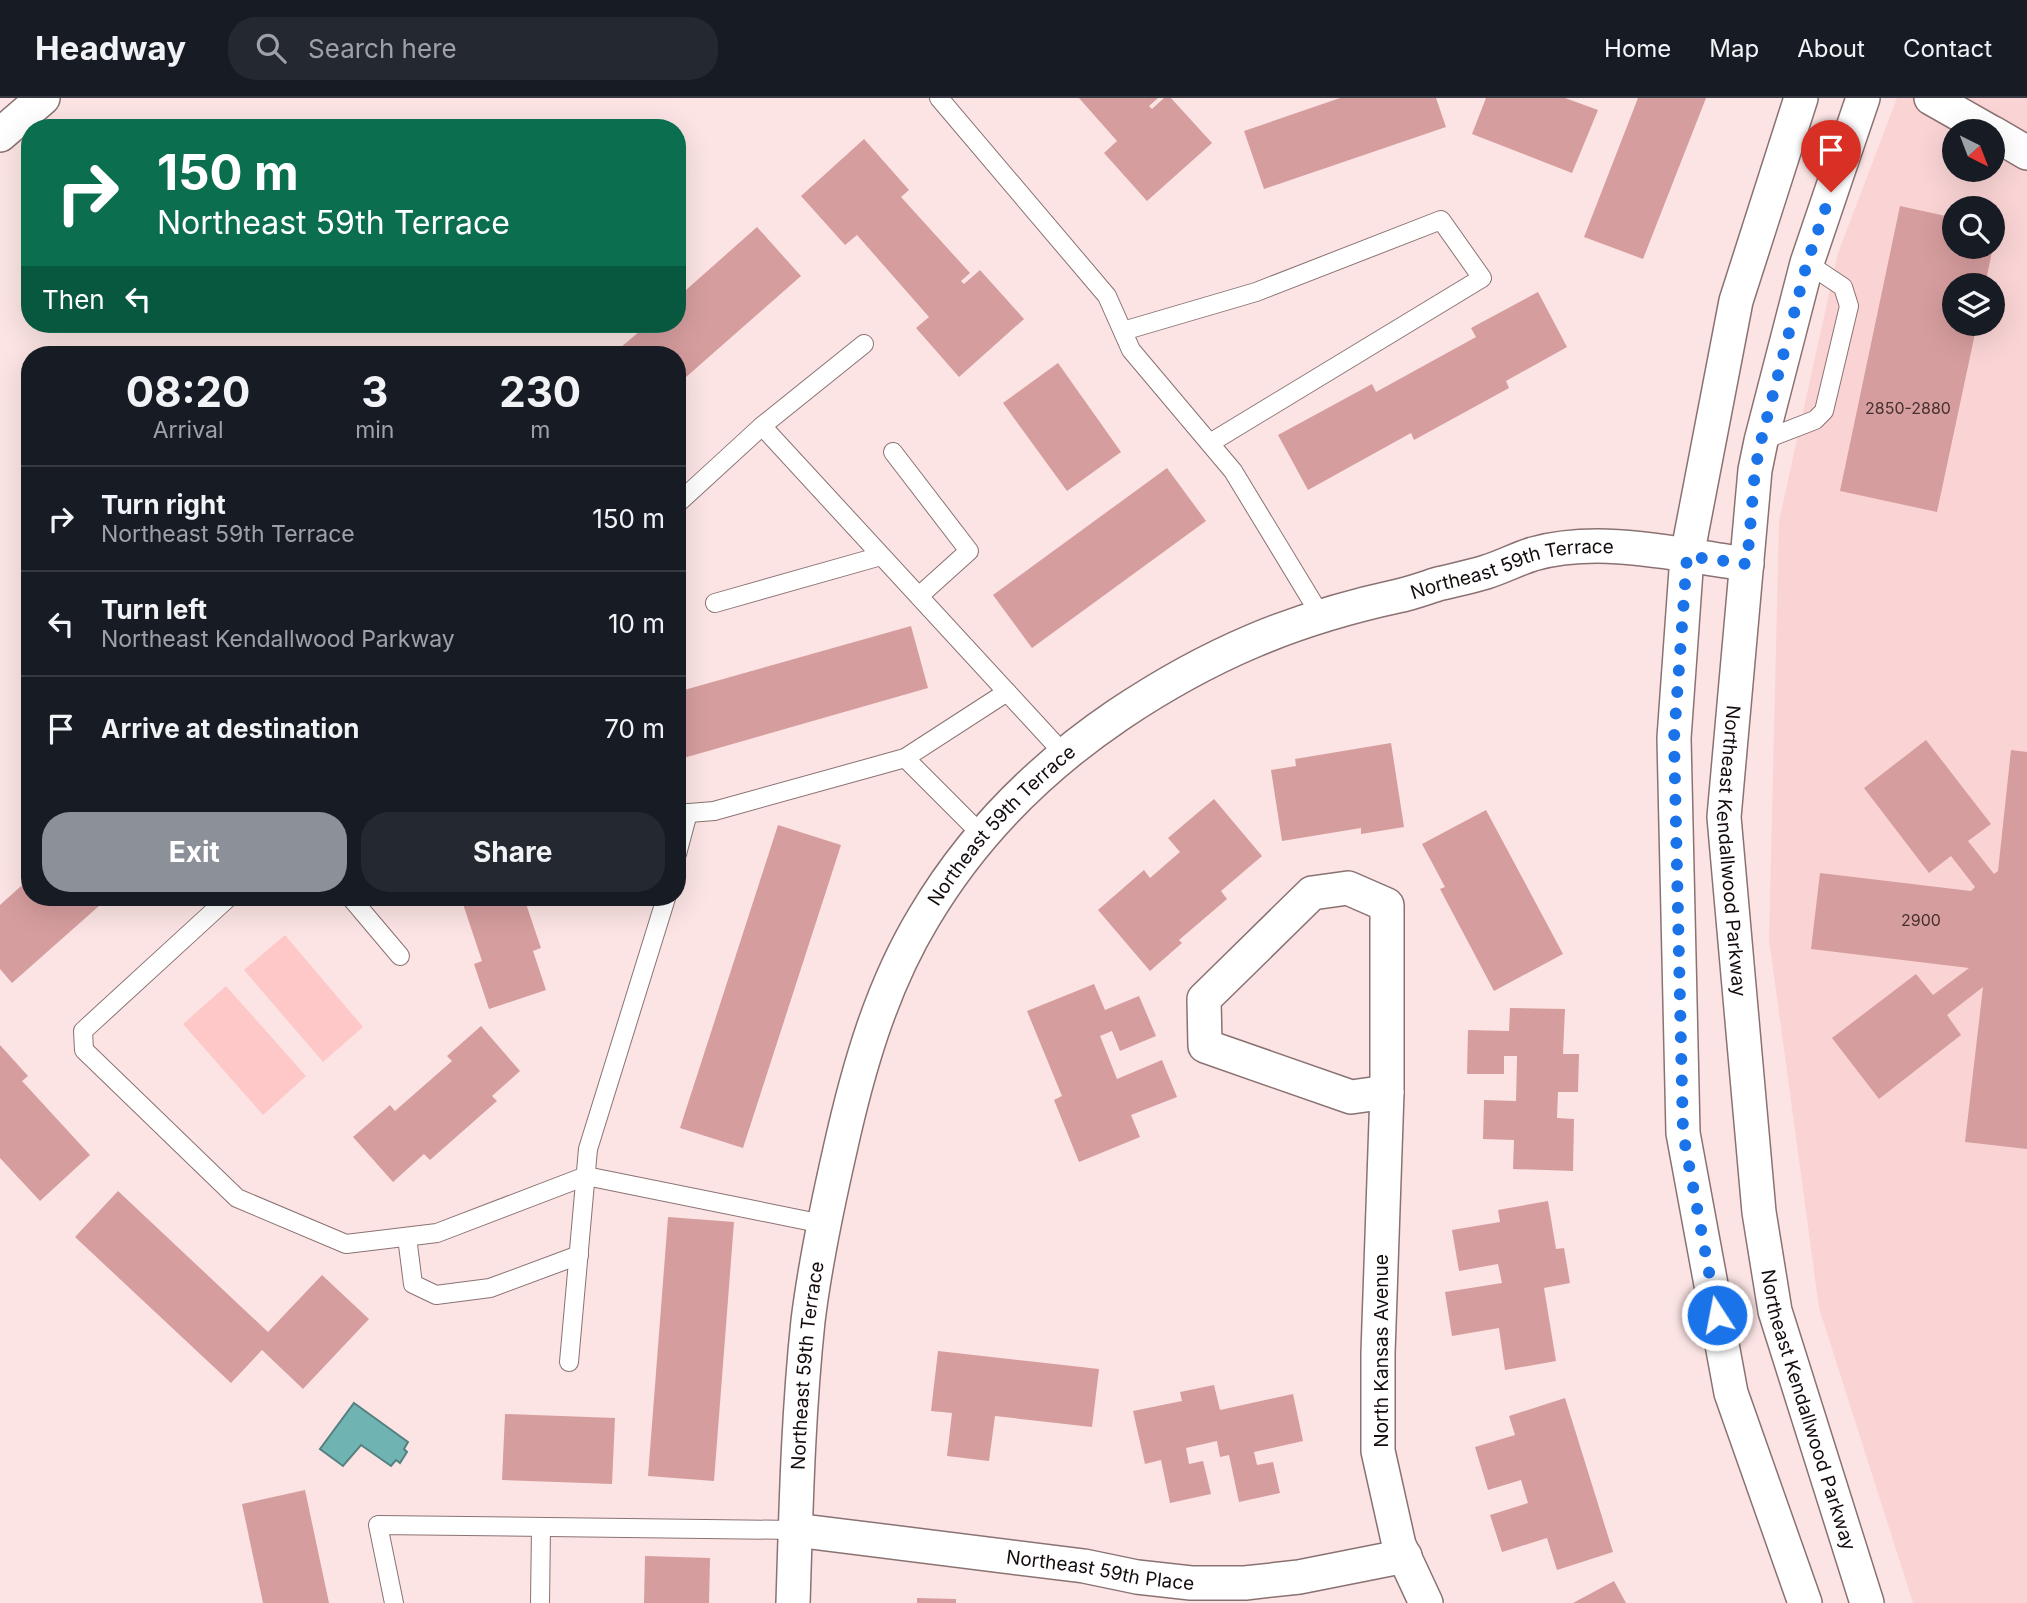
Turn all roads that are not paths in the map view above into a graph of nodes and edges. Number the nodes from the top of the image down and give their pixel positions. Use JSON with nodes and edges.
{"nodes":[{"id":1,"x":43,"y":98,"type":"edge"},
{"id":2,"x":939,"y":98,"type":"edge"},
{"id":3,"x":1801,"y":98,"type":"edge"},
{"id":4,"x":1863,"y":98,"type":"edge"},
{"id":5,"x":1931,"y":98,"type":"edge"},
{"id":6,"x":1968,"y":119,"type":"edge"},
{"id":7,"x":0,"y":135,"type":"edge"},
{"id":8,"x":2006,"y":141,"type":"edge"},
{"id":9,"x":2027,"y":153,"type":"edge"},
{"id":10,"x":1807,"y":263,"type":"junction"},
{"id":11,"x":1123,"y":331,"type":"junction"},
{"id":12,"x":864,"y":344,"type":"dead end"},
{"id":13,"x":762,"y":426,"type":"junction"},
{"id":14,"x":1761,"y":441,"type":"junction"},
{"id":15,"x":1210,"y":443,"type":"junction"},
{"id":16,"x":893,"y":452,"type":"dead end"},
{"id":17,"x":686,"y":495,"type":"edge"},
{"id":18,"x":881,"y":556,"type":"junction"},
{"id":19,"x":1687,"y":556,"type":"junction"},
{"id":20,"x":1747,"y":564,"type":"junction"},
{"id":21,"x":919,"y":596,"type":"junction"},
{"id":22,"x":715,"y":603,"type":"dead end"},
{"id":23,"x":1321,"y":616,"type":"junction"},
{"id":24,"x":1007,"y":692,"type":"junction"},
{"id":25,"x":1065,"y":755,"type":"junction"},
{"id":26,"x":905,"y":758,"type":"junction"},
{"id":27,"x":686,"y":814,"type":"edge"},
{"id":28,"x":983,"y":836,"type":"junction"},
{"id":29,"x":219,"y":906,"type":"edge"},
{"id":30,"x":358,"y":906,"type":"edge"},
{"id":31,"x":664,"y":906,"type":"edge"},
{"id":32,"x":400,"y":956,"type":"dead end"},
{"id":33,"x":1387,"y":1092,"type":"junction"},
{"id":34,"x":586,"y":1176,"type":"junction"},
{"id":35,"x":823,"y":1224,"type":"junction"},
{"id":36,"x":407,"y":1237,"type":"junction"},
{"id":37,"x":579,"y":1255,"type":"junction"},
{"id":38,"x":569,"y":1362,"type":"dead end"},
{"id":39,"x":541,"y":1527,"type":"junction"},
{"id":40,"x":796,"y":1530,"type":"junction"},
{"id":41,"x":1405,"y":1556,"type":"junction"},
{"id":42,"x":394,"y":1603,"type":"edge"},
{"id":43,"x":540,"y":1603,"type":"edge"},
{"id":44,"x":793,"y":1603,"type":"edge"},
{"id":45,"x":1426,"y":1603,"type":"edge"},
{"id":46,"x":1805,"y":1603,"type":"edge"},
{"id":47,"x":1867,"y":1603,"type":"edge"}],
"edges":[{"from":1,"to":7,"type":"street"},
{"from":2,"to":11,"type":"lane"},
{"from":3,"to":19,"type":"street"},
{"from":4,"to":10,"type":"street","name":"Northeast Kendallwood Parkway"},
{"from":5,"to":6,"type":"street"},
{"from":8,"to":9,"type":"street"},
{"from":10,"to":14,"type":"street","name":"Northeast Kendallwood Parkway"},
{"from":10,"to":14,"type":"lane"},
{"from":11,"to":15,"type":"lane"},
{"from":11,"to":15,"type":"lane"},
{"from":12,"to":13,"type":"lane"},
{"from":13,"to":17,"type":"lane"},
{"from":13,"to":18,"type":"lane"},
{"from":14,"to":20,"type":"street","name":"Northeast Kendallwood Parkway"},
{"from":15,"to":23,"type":"lane"},
{"from":16,"to":21,"type":"lane"},
{"from":18,"to":21,"type":"lane"},
{"from":18,"to":22,"type":"lane"},
{"from":19,"to":20,"type":"street","name":"Northeast 59th Terrace"},
{"from":19,"to":23,"type":"street","name":"Northeast 59th Terrace"},
{"from":19,"to":46,"type":"street"},
{"from":20,"to":47,"type":"street","name":"Northeast Kendallwood Parkway"},
{"from":21,"to":24,"type":"lane"},
{"from":23,"to":25,"type":"street","name":"Northeast 59th Terrace"},
{"from":24,"to":25,"type":"lane"},
{"from":24,"to":26,"type":"lane"},
{"from":25,"to":28,"type":"street","name":"Northeast 59th Terrace"},
{"from":26,"to":27,"type":"lane"},
{"from":26,"to":28,"type":"lane"},
{"from":28,"to":35,"type":"street","name":"Northeast 59th Terrace"},
{"from":29,"to":36,"type":"lane"},
{"from":30,"to":32,"type":"lane"},
{"from":31,"to":34,"type":"lane"},
{"from":33,"to":33,"type":"street","name":"North Kansas Avenue"},
{"from":33,"to":41,"type":"street","name":"North Kansas Avenue"},
{"from":34,"to":35,"type":"lane"},
{"from":34,"to":36,"type":"lane"},
{"from":34,"to":37,"type":"lane"},
{"from":35,"to":40,"type":"street","name":"Northeast 59th Terrace"},
{"from":36,"to":37,"type":"lane"},
{"from":37,"to":38,"type":"lane"},
{"from":39,"to":40,"type":"lane"},
{"from":39,"to":42,"type":"lane"},
{"from":39,"to":43,"type":"lane"},
{"from":40,"to":41,"type":"street","name":"Northeast 59th Place"},
{"from":40,"to":44,"type":"street","name":"Northeast 59th Terrace"},
{"from":41,"to":45,"type":"street","name":"North Kansas Avenue"}]}
